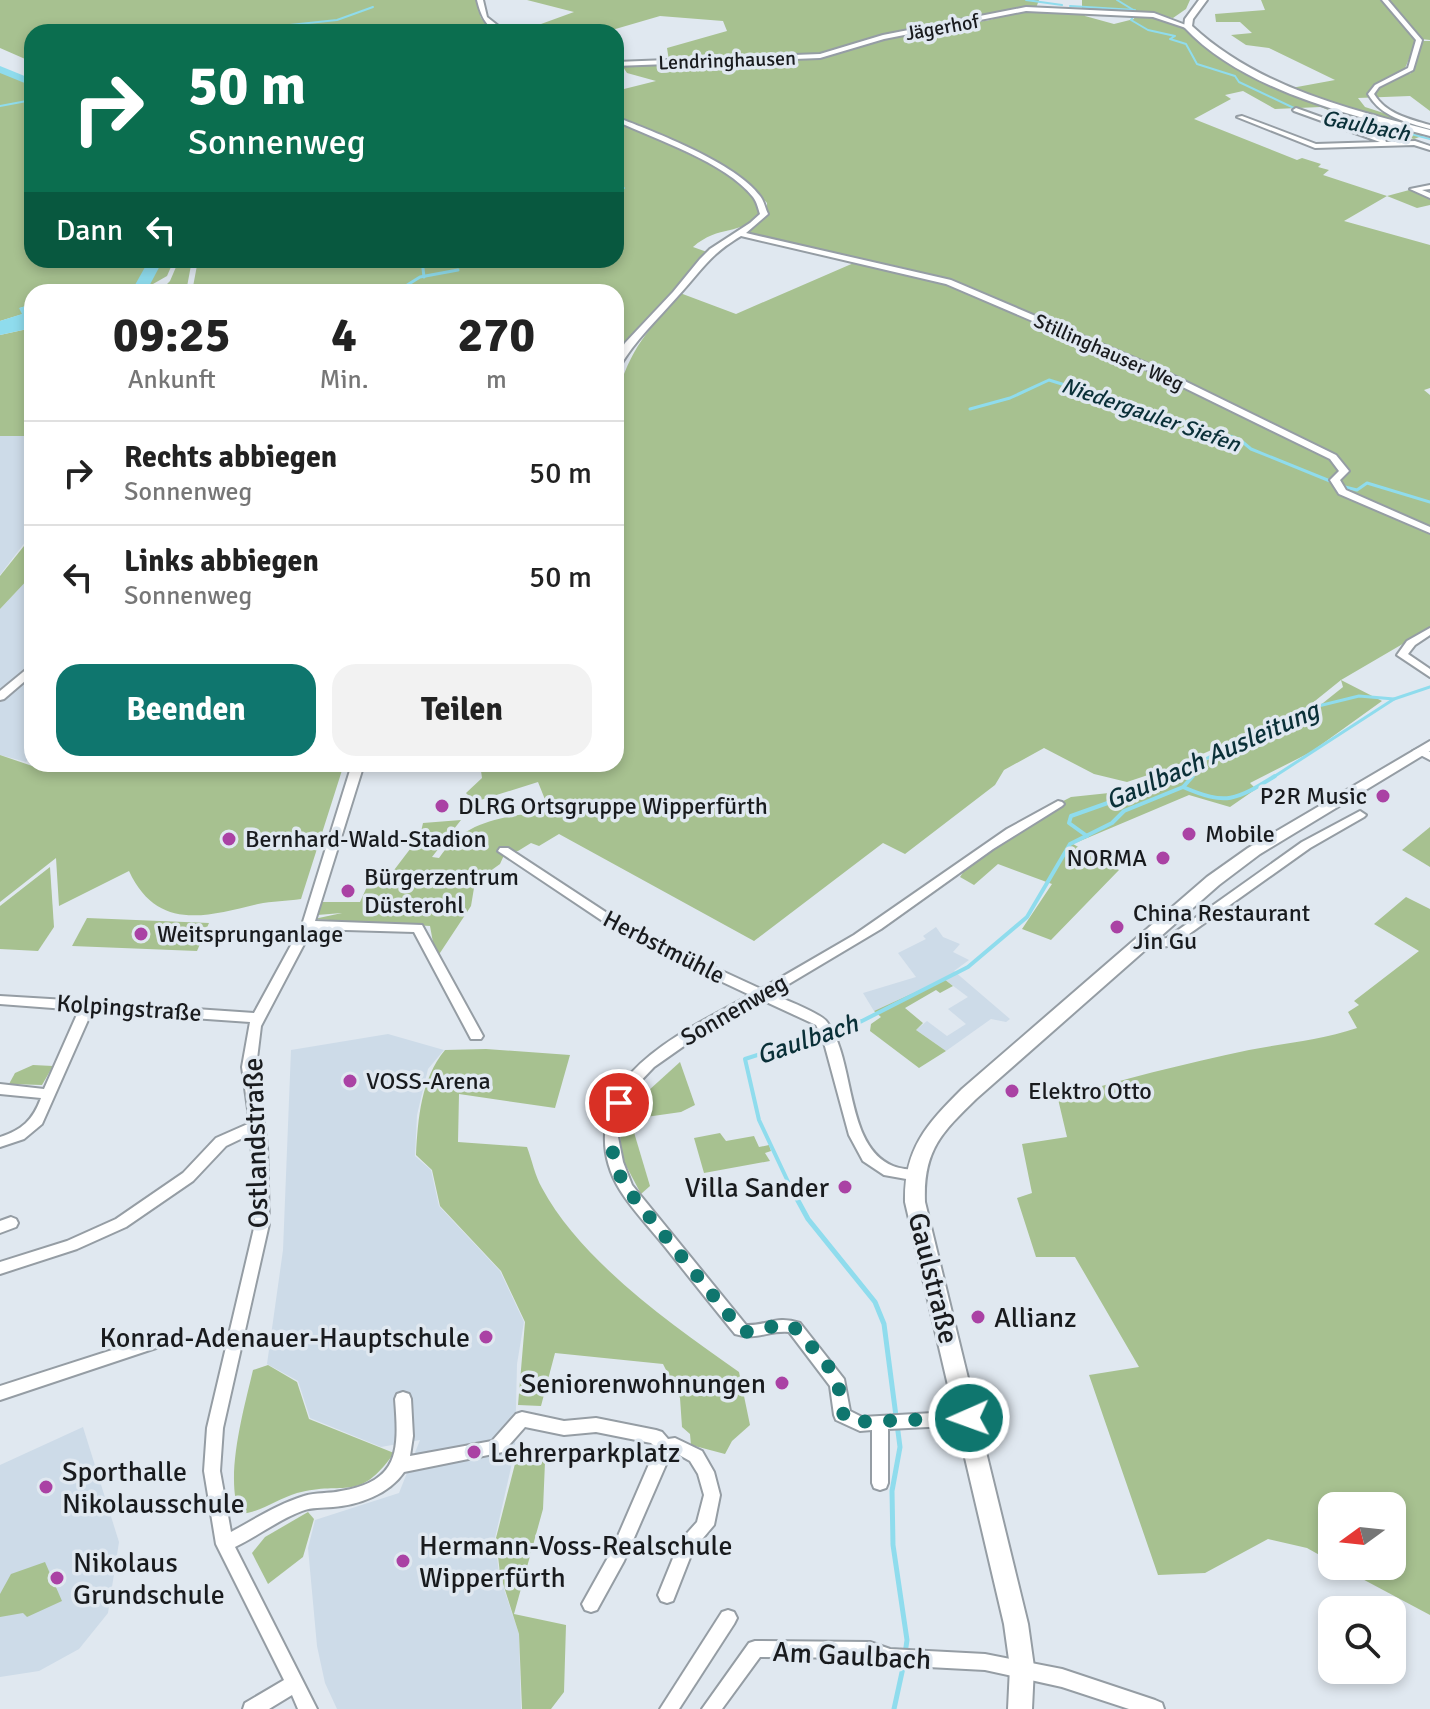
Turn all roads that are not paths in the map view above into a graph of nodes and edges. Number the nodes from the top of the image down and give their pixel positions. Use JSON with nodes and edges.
{"nodes":[{"id":1,"x":480,"y":0,"type":"edge"},
{"id":2,"x":1203,"y":0,"type":"edge"},
{"id":3,"x":1385,"y":0,"type":"edge"},
{"id":4,"x":492,"y":24,"type":"edge"},
{"id":5,"x":1188,"y":27,"type":"junction"},
{"id":6,"x":1419,"y":40,"type":"junction"},
{"id":7,"x":1430,"y":41,"type":"edge"},
{"id":8,"x":839,"y":53,"type":"joint"},
{"id":9,"x":624,"y":64,"type":"edge"},
{"id":10,"x":1296,"y":110,"type":"dead end"},
{"id":11,"x":1240,"y":117,"type":"dead end"},
{"id":12,"x":624,"y":123,"type":"edge"},
{"id":13,"x":1430,"y":127,"type":"edge"},
{"id":14,"x":1428,"y":136,"type":"edge"},
{"id":15,"x":1415,"y":143,"type":"junction"},
{"id":16,"x":1394,"y":144,"type":"junction"},
{"id":17,"x":1430,"y":148,"type":"edge"},
{"id":18,"x":1430,"y":187,"type":"edge"},
{"id":19,"x":1430,"y":196,"type":"edge"},
{"id":20,"x":741,"y":234,"type":"junction"},
{"id":21,"x":624,"y":349,"type":"edge"},
{"id":22,"x":1430,"y":530,"type":"edge"},
{"id":23,"x":1430,"y":631,"type":"edge"},
{"id":24,"x":1430,"y":674,"type":"edge"},
{"id":25,"x":24,"y":677,"type":"edge"},
{"id":26,"x":0,"y":697,"type":"edge"},
{"id":27,"x":1426,"y":751,"type":"edge"},
{"id":28,"x":356,"y":772,"type":"edge"},
{"id":29,"x":1058,"y":804,"type":"dead end"},
{"id":30,"x":1360,"y":815,"type":"dead end"},
{"id":31,"x":514,"y":854,"type":"dead end"},
{"id":32,"x":308,"y":925,"type":"junction"},
{"id":33,"x":1148,"y":940,"type":"junction"},
{"id":34,"x":759,"y":995,"type":"junction"},
{"id":35,"x":0,"y":1000,"type":"edge"},
{"id":36,"x":88,"y":1004,"type":"junction"},
{"id":37,"x":257,"y":1018,"type":"junction"},
{"id":38,"x":476,"y":1036,"type":"dead end"},
{"id":39,"x":0,"y":1089,"type":"edge"},
{"id":40,"x":49,"y":1094,"type":"junction"},
{"id":41,"x":257,"y":1126,"type":"junction"},
{"id":42,"x":0,"y":1142,"type":"edge"},
{"id":43,"x":912,"y":1175,"type":"junction"},
{"id":44,"x":0,"y":1268,"type":"edge"},
{"id":45,"x":165,"y":1339,"type":"dead end"},
{"id":46,"x":0,"y":1393,"type":"edge"},
{"id":47,"x":403,"y":1399,"type":"dead end"},
{"id":48,"x":969,"y":1418,"type":"junction"},
{"id":49,"x":883,"y":1423,"type":"junction"},
{"id":50,"x":665,"y":1447,"type":"junction"},
{"id":51,"x":402,"y":1465,"type":"junction"},
{"id":52,"x":880,"y":1483,"type":"dead end"},
{"id":53,"x":225,"y":1544,"type":"junction"},
{"id":54,"x":667,"y":1595,"type":"dead end"},
{"id":55,"x":591,"y":1604,"type":"dead end"},
{"id":56,"x":728,"y":1618,"type":"dead end"},
{"id":57,"x":1022,"y":1667,"type":"junction"},
{"id":58,"x":294,"y":1684,"type":"junction"},
{"id":59,"x":252,"y":1709,"type":"edge"},
{"id":60,"x":308,"y":1709,"type":"edge"},
{"id":61,"x":669,"y":1709,"type":"edge"},
{"id":62,"x":711,"y":1709,"type":"edge"},
{"id":63,"x":1020,"y":1709,"type":"edge"},
{"id":64,"x":1155,"y":1709,"type":"edge"}],
"edges":[{"from":1,"to":4,"type":"street"},
{"from":2,"to":5,"type":"main road"},
{"from":3,"to":6,"type":"street"},
{"from":5,"to":8,"type":"street","name":"Jägerhof"},
{"from":5,"to":14,"type":"main road"},
{"from":6,"to":7,"type":"street"},
{"from":6,"to":13,"type":"street"},
{"from":8,"to":9,"type":"street","name":"Lendringhausen"},
{"from":10,"to":16,"type":"street"},
{"from":11,"to":16,"type":"street"},
{"from":12,"to":20,"type":"street"},
{"from":14,"to":15,"type":"street"},
{"from":15,"to":16,"type":"street"},
{"from":15,"to":17,"type":"street"},
{"from":18,"to":19,"type":"street"},
{"from":20,"to":21,"type":"street"},
{"from":20,"to":22,"type":"street","name":"Stillinghauser Weg"},
{"from":23,"to":24,"type":"street"},
{"from":25,"to":26,"type":"street"},
{"from":27,"to":33,"type":"main road"},
{"from":28,"to":32,"type":"street","name":"Ostlandstraße"},
{"from":29,"to":34,"type":"street","name":"Sonnenweg"},
{"from":30,"to":33,"type":"street"},
{"from":31,"to":34,"type":"street","name":"Herbstmühle"},
{"from":32,"to":37,"type":"street","name":"Ostlandstraße"},
{"from":32,"to":38,"type":"street"},
{"from":33,"to":43,"type":"main road"},
{"from":34,"to":43,"type":"street","name":"Herbstmühle"},
{"from":34,"to":49,"type":"street","name":"Sonnenweg"},
{"from":35,"to":36,"type":"street","name":"Kolpingstraße"},
{"from":36,"to":37,"type":"street","name":"Kolpingstraße"},
{"from":36,"to":40,"type":"street"},
{"from":37,"to":41,"type":"street","name":"Ostlandstraße"},
{"from":39,"to":40,"type":"street"},
{"from":40,"to":42,"type":"street"},
{"from":41,"to":44,"type":"street"},
{"from":41,"to":53,"type":"street","name":"Ostlandstraße"},
{"from":43,"to":48,"type":"main road","name":"Gaulstraße"},
{"from":45,"to":46,"type":"street"},
{"from":47,"to":51,"type":"street"},
{"from":48,"to":49,"type":"street"},
{"from":48,"to":57,"type":"main road","name":"Gaulstraße"},
{"from":49,"to":52,"type":"street"},
{"from":50,"to":51,"type":"street"},
{"from":50,"to":54,"type":"street"},
{"from":50,"to":55,"type":"street"},
{"from":51,"to":53,"type":"street"},
{"from":53,"to":58,"type":"street","name":"Ostlandstraße"},
{"from":56,"to":61,"type":"street"},
{"from":57,"to":62,"type":"street","name":"Am Gaulbach"},
{"from":57,"to":63,"type":"main road","name":"Gaulstraße"},
{"from":57,"to":64,"type":"street","name":"Am Gaulbach"},
{"from":58,"to":59,"type":"street"},
{"from":58,"to":60,"type":"street","name":"Ostlandstraße"}]}
